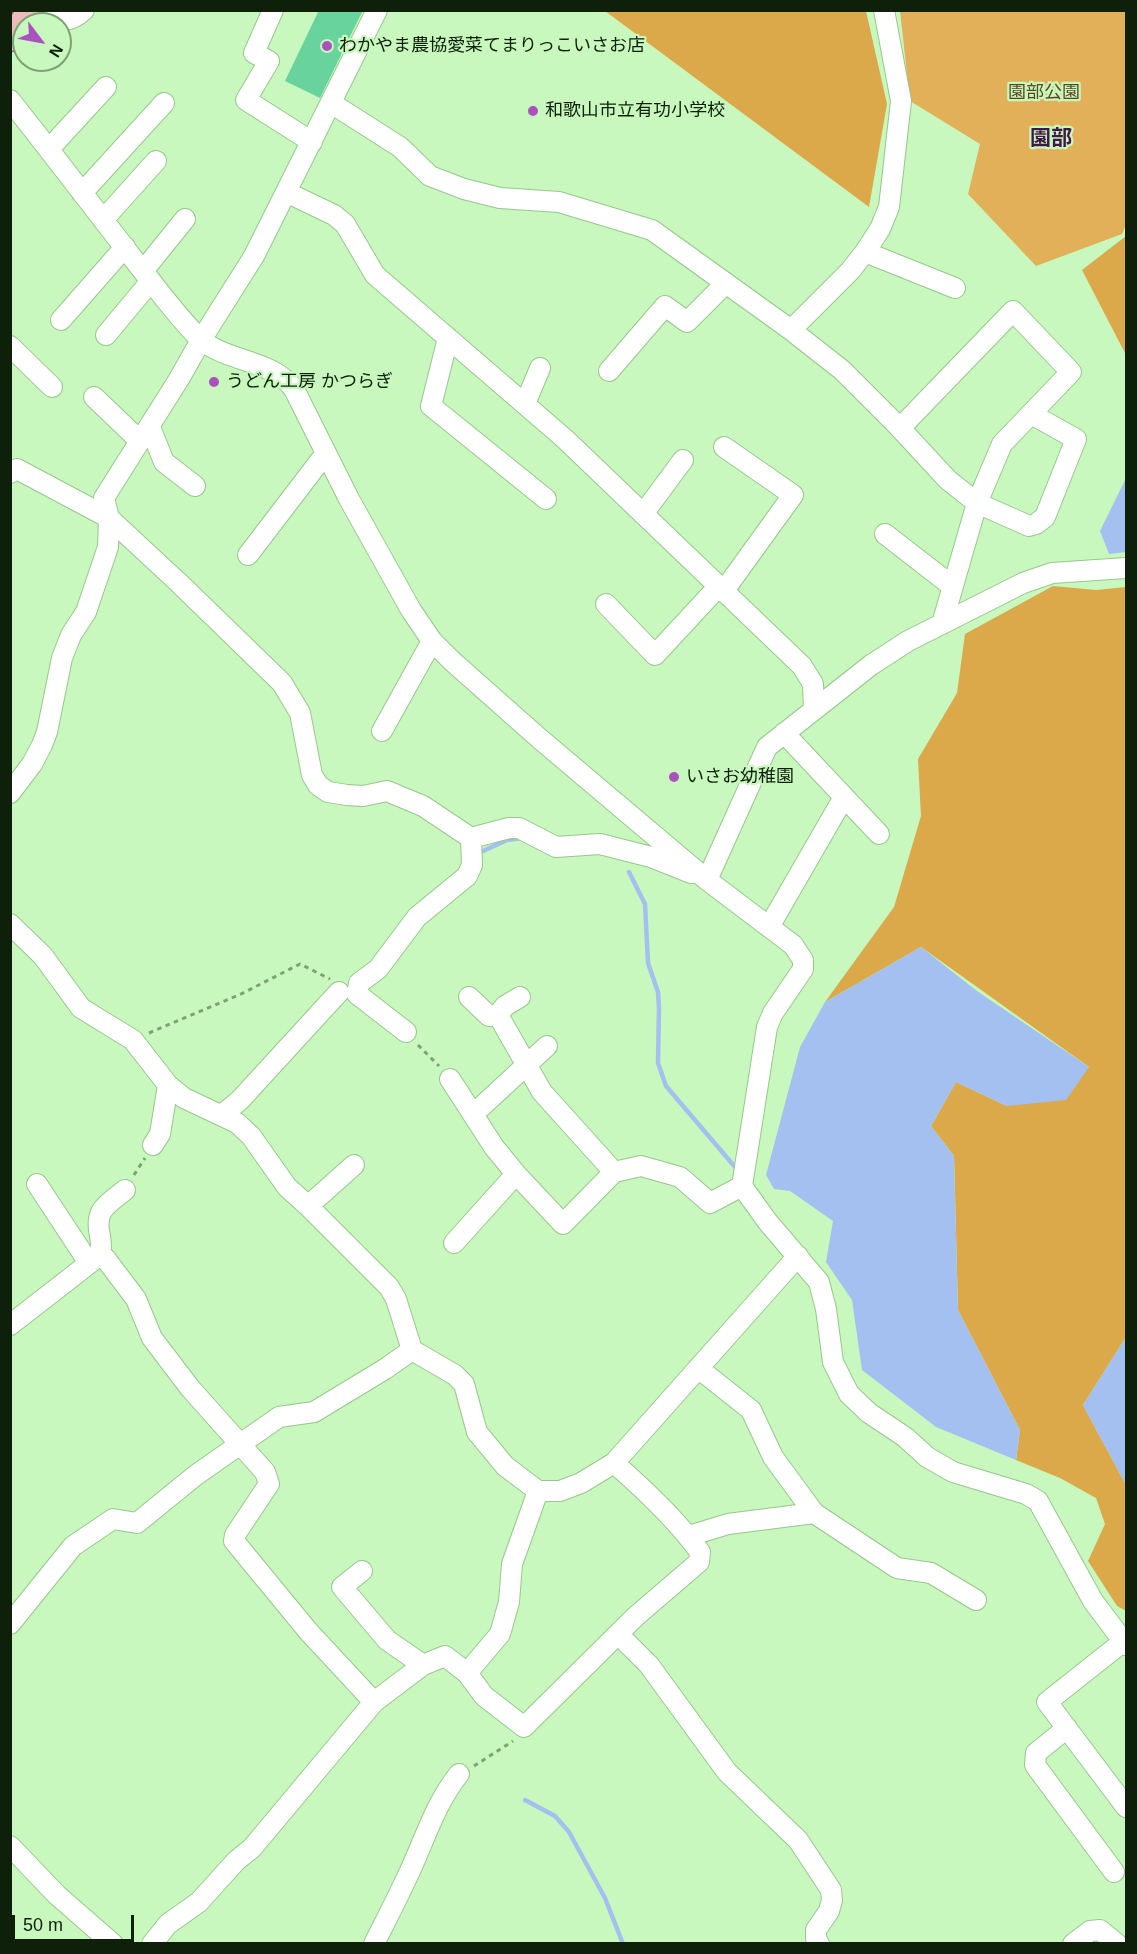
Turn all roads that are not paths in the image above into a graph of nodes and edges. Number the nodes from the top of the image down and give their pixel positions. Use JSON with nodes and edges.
{"nodes":[{"id":1,"x":30,"y":10,"type":"edge"},
{"id":2,"x":35,"y":10,"type":"edge"},
{"id":3,"x":84,"y":10,"type":"edge"},
{"id":4,"x":273,"y":10,"type":"edge"},
{"id":5,"x":377,"y":10,"type":"edge"},
{"id":6,"x":884,"y":10,"type":"edge"},
{"id":7,"x":10,"y":39,"type":"edge"},
{"id":8,"x":106,"y":87,"type":"dead end"},
{"id":9,"x":10,"y":100,"type":"edge"},
{"id":10,"x":164,"y":103,"type":"dead end"},
{"id":11,"x":331,"y":103,"type":"junction"},
{"id":12,"x":312,"y":142,"type":"junction"},
{"id":13,"x":49,"y":149,"type":"junction"},
{"id":14,"x":156,"y":161,"type":"dead end"},
{"id":15,"x":286,"y":192,"type":"junction"},
{"id":16,"x":82,"y":193,"type":"junction"},
{"id":17,"x":185,"y":219,"type":"dead end"},
{"id":18,"x":103,"y":220,"type":"junction"},
{"id":19,"x":124,"y":247,"type":"junction"},
{"id":20,"x":865,"y":252,"type":"junction"},
{"id":21,"x":147,"y":276,"type":"junction"},
{"id":22,"x":726,"y":283,"type":"junction"},
{"id":23,"x":955,"y":288,"type":"dead end"},
{"id":24,"x":61,"y":320,"type":"dead end"},
{"id":25,"x":791,"y":330,"type":"junction"},
{"id":26,"x":106,"y":335,"type":"dead end"},
{"id":27,"x":448,"y":338,"type":"junction"},
{"id":28,"x":201,"y":340,"type":"junction"},
{"id":29,"x":10,"y":346,"type":"edge"},
{"id":30,"x":540,"y":368,"type":"dead end"},
{"id":31,"x":609,"y":371,"type":"dead end"},
{"id":32,"x":52,"y":387,"type":"dead end"},
{"id":33,"x":94,"y":397,"type":"dead end"},
{"id":34,"x":525,"y":404,"type":"junction"},
{"id":35,"x":1031,"y":414,"type":"junction"},
{"id":36,"x":900,"y":428,"type":"junction"},
{"id":37,"x":145,"y":434,"type":"junction"},
{"id":38,"x":724,"y":447,"type":"dead end"},
{"id":39,"x":326,"y":453,"type":"junction"},
{"id":40,"x":683,"y":460,"type":"dead end"},
{"id":41,"x":10,"y":473,"type":"edge"},
{"id":42,"x":195,"y":486,"type":"dead end"},
{"id":43,"x":546,"y":498,"type":"dead end"},
{"id":44,"x":977,"y":503,"type":"junction"},
{"id":45,"x":643,"y":514,"type":"junction"},
{"id":46,"x":109,"y":518,"type":"junction"},
{"id":47,"x":885,"y":534,"type":"dead end"},
{"id":48,"x":248,"y":555,"type":"dead end"},
{"id":49,"x":1126,"y":568,"type":"edge"},
{"id":50,"x":952,"y":586,"type":"junction"},
{"id":51,"x":721,"y":589,"type":"junction"},
{"id":52,"x":606,"y":604,"type":"dead end"},
{"id":53,"x":942,"y":624,"type":"junction"},
{"id":54,"x":432,"y":641,"type":"junction"},
{"id":55,"x":814,"y":709,"type":"junction"},
{"id":56,"x":382,"y":731,"type":"dead end"},
{"id":57,"x":784,"y":733,"type":"junction"},
{"id":58,"x":10,"y":793,"type":"edge"},
{"id":59,"x":844,"y":797,"type":"junction"},
{"id":60,"x":879,"y":834,"type":"dead end"},
{"id":61,"x":471,"y":838,"type":"junction"},
{"id":62,"x":707,"y":880,"type":"junction"},
{"id":63,"x":10,"y":924,"type":"edge"},
{"id":64,"x":769,"y":927,"type":"junction"},
{"id":65,"x":339,"y":992,"type":"dead end"},
{"id":66,"x":469,"y":997,"type":"dead end"},
{"id":67,"x":520,"y":997,"type":"dead end"},
{"id":68,"x":498,"y":1015,"type":"junction"},
{"id":69,"x":406,"y":1032,"type":"road end"},
{"id":70,"x":547,"y":1046,"type":"dead end"},
{"id":71,"x":526,"y":1066,"type":"junction"},
{"id":72,"x":450,"y":1079,"type":"road end"},
{"id":73,"x":168,"y":1085,"type":"junction"},
{"id":74,"x":480,"y":1108,"type":"dead end"},
{"id":75,"x":222,"y":1115,"type":"junction"},
{"id":76,"x":153,"y":1145,"type":"road end"},
{"id":77,"x":354,"y":1165,"type":"dead end"},
{"id":78,"x":614,"y":1172,"type":"junction"},
{"id":79,"x":516,"y":1174,"type":"junction"},
{"id":80,"x":37,"y":1184,"type":"dead end"},
{"id":81,"x":742,"y":1186,"type":"junction"},
{"id":82,"x":125,"y":1190,"type":"road end"},
{"id":83,"x":308,"y":1206,"type":"junction"},
{"id":84,"x":454,"y":1243,"type":"dead end"},
{"id":85,"x":798,"y":1256,"type":"junction"},
{"id":86,"x":95,"y":1259,"type":"junction"},
{"id":87,"x":10,"y":1325,"type":"edge"},
{"id":88,"x":412,"y":1350,"type":"junction"},
{"id":89,"x":698,"y":1368,"type":"junction"},
{"id":90,"x":240,"y":1445,"type":"junction"},
{"id":91,"x":614,"y":1463,"type":"junction"},
{"id":92,"x":538,"y":1491,"type":"junction"},
{"id":93,"x":814,"y":1513,"type":"junction"},
{"id":94,"x":689,"y":1536,"type":"junction"},
{"id":95,"x":362,"y":1571,"type":"dead end"},
{"id":96,"x":976,"y":1600,"type":"dead end"},
{"id":97,"x":10,"y":1624,"type":"edge"},
{"id":98,"x":618,"y":1634,"type":"junction"},
{"id":99,"x":1125,"y":1643,"type":"edge"},
{"id":100,"x":423,"y":1665,"type":"junction"},
{"id":101,"x":467,"y":1674,"type":"junction"},
{"id":102,"x":374,"y":1702,"type":"junction"},
{"id":103,"x":1067,"y":1728,"type":"junction"},
{"id":104,"x":459,"y":1774,"type":"road end"},
{"id":105,"x":1126,"y":1807,"type":"edge"},
{"id":106,"x":10,"y":1846,"type":"edge"},
{"id":107,"x":1114,"y":1872,"type":"dead end"},
{"id":108,"x":113,"y":1944,"type":"edge"},
{"id":109,"x":152,"y":1944,"type":"edge"},
{"id":110,"x":374,"y":1944,"type":"edge"},
{"id":111,"x":819,"y":1944,"type":"edge"},
{"id":112,"x":1072,"y":1944,"type":"edge"},
{"id":113,"x":1118,"y":1944,"type":"edge"}],
"edges":[{"from":1,"to":7,"type":"main road"},
{"from":2,"to":3,"type":"street"},
{"from":4,"to":12,"type":"street"},
{"from":5,"to":11,"type":"street"},
{"from":6,"to":20,"type":"street"},
{"from":8,"to":13,"type":"street"},
{"from":9,"to":13,"type":"street"},
{"from":10,"to":16,"type":"street"},
{"from":11,"to":12,"type":"street"},
{"from":11,"to":22,"type":"street"},
{"from":12,"to":15,"type":"street"},
{"from":13,"to":16,"type":"street"},
{"from":14,"to":18,"type":"street"},
{"from":15,"to":27,"type":"street"},
{"from":15,"to":28,"type":"street"},
{"from":16,"to":18,"type":"street"},
{"from":17,"to":21,"type":"street"},
{"from":18,"to":19,"type":"street"},
{"from":19,"to":21,"type":"street"},
{"from":19,"to":24,"type":"street"},
{"from":20,"to":23,"type":"street"},
{"from":20,"to":25,"type":"street"},
{"from":21,"to":26,"type":"street"},
{"from":21,"to":28,"type":"street"},
{"from":22,"to":25,"type":"street"},
{"from":22,"to":31,"type":"street"},
{"from":25,"to":36,"type":"street"},
{"from":27,"to":34,"type":"street"},
{"from":27,"to":43,"type":"street"},
{"from":28,"to":37,"type":"street"},
{"from":28,"to":39,"type":"street"},
{"from":29,"to":32,"type":"street"},
{"from":30,"to":34,"type":"street"},
{"from":33,"to":37,"type":"street"},
{"from":34,"to":45,"type":"street"},
{"from":35,"to":36,"type":"street"},
{"from":35,"to":44,"type":"street"},
{"from":35,"to":44,"type":"street"},
{"from":36,"to":44,"type":"street"},
{"from":37,"to":42,"type":"street"},
{"from":37,"to":46,"type":"street"},
{"from":38,"to":51,"type":"street"},
{"from":39,"to":48,"type":"street"},
{"from":39,"to":54,"type":"street"},
{"from":40,"to":45,"type":"street"},
{"from":41,"to":46,"type":"street"},
{"from":44,"to":50,"type":"street"},
{"from":45,"to":51,"type":"street"},
{"from":46,"to":58,"type":"street"},
{"from":46,"to":61,"type":"street"},
{"from":47,"to":50,"type":"street"},
{"from":49,"to":53,"type":"street"},
{"from":50,"to":53,"type":"street"},
{"from":51,"to":52,"type":"street"},
{"from":51,"to":55,"type":"street"},
{"from":53,"to":55,"type":"street"},
{"from":54,"to":56,"type":"street"},
{"from":54,"to":62,"type":"street"},
{"from":55,"to":57,"type":"street"},
{"from":57,"to":59,"type":"street"},
{"from":57,"to":62,"type":"street"},
{"from":59,"to":60,"type":"street"},
{"from":59,"to":64,"type":"street"},
{"from":61,"to":62,"type":"street"},
{"from":61,"to":69,"type":"street"},
{"from":62,"to":64,"type":"street"},
{"from":63,"to":73,"type":"street"},
{"from":64,"to":81,"type":"street"},
{"from":65,"to":75,"type":"street"},
{"from":66,"to":68,"type":"street"},
{"from":67,"to":68,"type":"street"},
{"from":68,"to":71,"type":"street"},
{"from":70,"to":71,"type":"street"},
{"from":71,"to":74,"type":"street"},
{"from":71,"to":78,"type":"street"},
{"from":72,"to":79,"type":"street"},
{"from":73,"to":75,"type":"street"},
{"from":73,"to":76,"type":"street"},
{"from":75,"to":83,"type":"street"},
{"from":77,"to":83,"type":"street"},
{"from":78,"to":79,"type":"street"},
{"from":78,"to":81,"type":"street"},
{"from":79,"to":84,"type":"street"},
{"from":80,"to":86,"type":"street"},
{"from":81,"to":85,"type":"street"},
{"from":82,"to":86,"type":"street"},
{"from":83,"to":88,"type":"street"},
{"from":85,"to":89,"type":"street"},
{"from":85,"to":99,"type":"street"},
{"from":86,"to":87,"type":"street"},
{"from":86,"to":90,"type":"street"},
{"from":88,"to":90,"type":"street"},
{"from":88,"to":92,"type":"street"},
{"from":89,"to":91,"type":"street"},
{"from":89,"to":93,"type":"street"},
{"from":90,"to":97,"type":"street"},
{"from":90,"to":102,"type":"street"},
{"from":91,"to":92,"type":"street"},
{"from":91,"to":94,"type":"street"},
{"from":92,"to":101,"type":"street"},
{"from":93,"to":94,"type":"street"},
{"from":93,"to":96,"type":"street"},
{"from":94,"to":98,"type":"street"},
{"from":95,"to":100,"type":"street"},
{"from":98,"to":101,"type":"street"},
{"from":98,"to":111,"type":"street"},
{"from":99,"to":103,"type":"street"},
{"from":100,"to":101,"type":"street"},
{"from":100,"to":102,"type":"street"},
{"from":102,"to":109,"type":"street"},
{"from":103,"to":105,"type":"street"},
{"from":103,"to":107,"type":"street"},
{"from":104,"to":110,"type":"street"},
{"from":106,"to":108,"type":"street"},
{"from":112,"to":113,"type":"street"}]}
